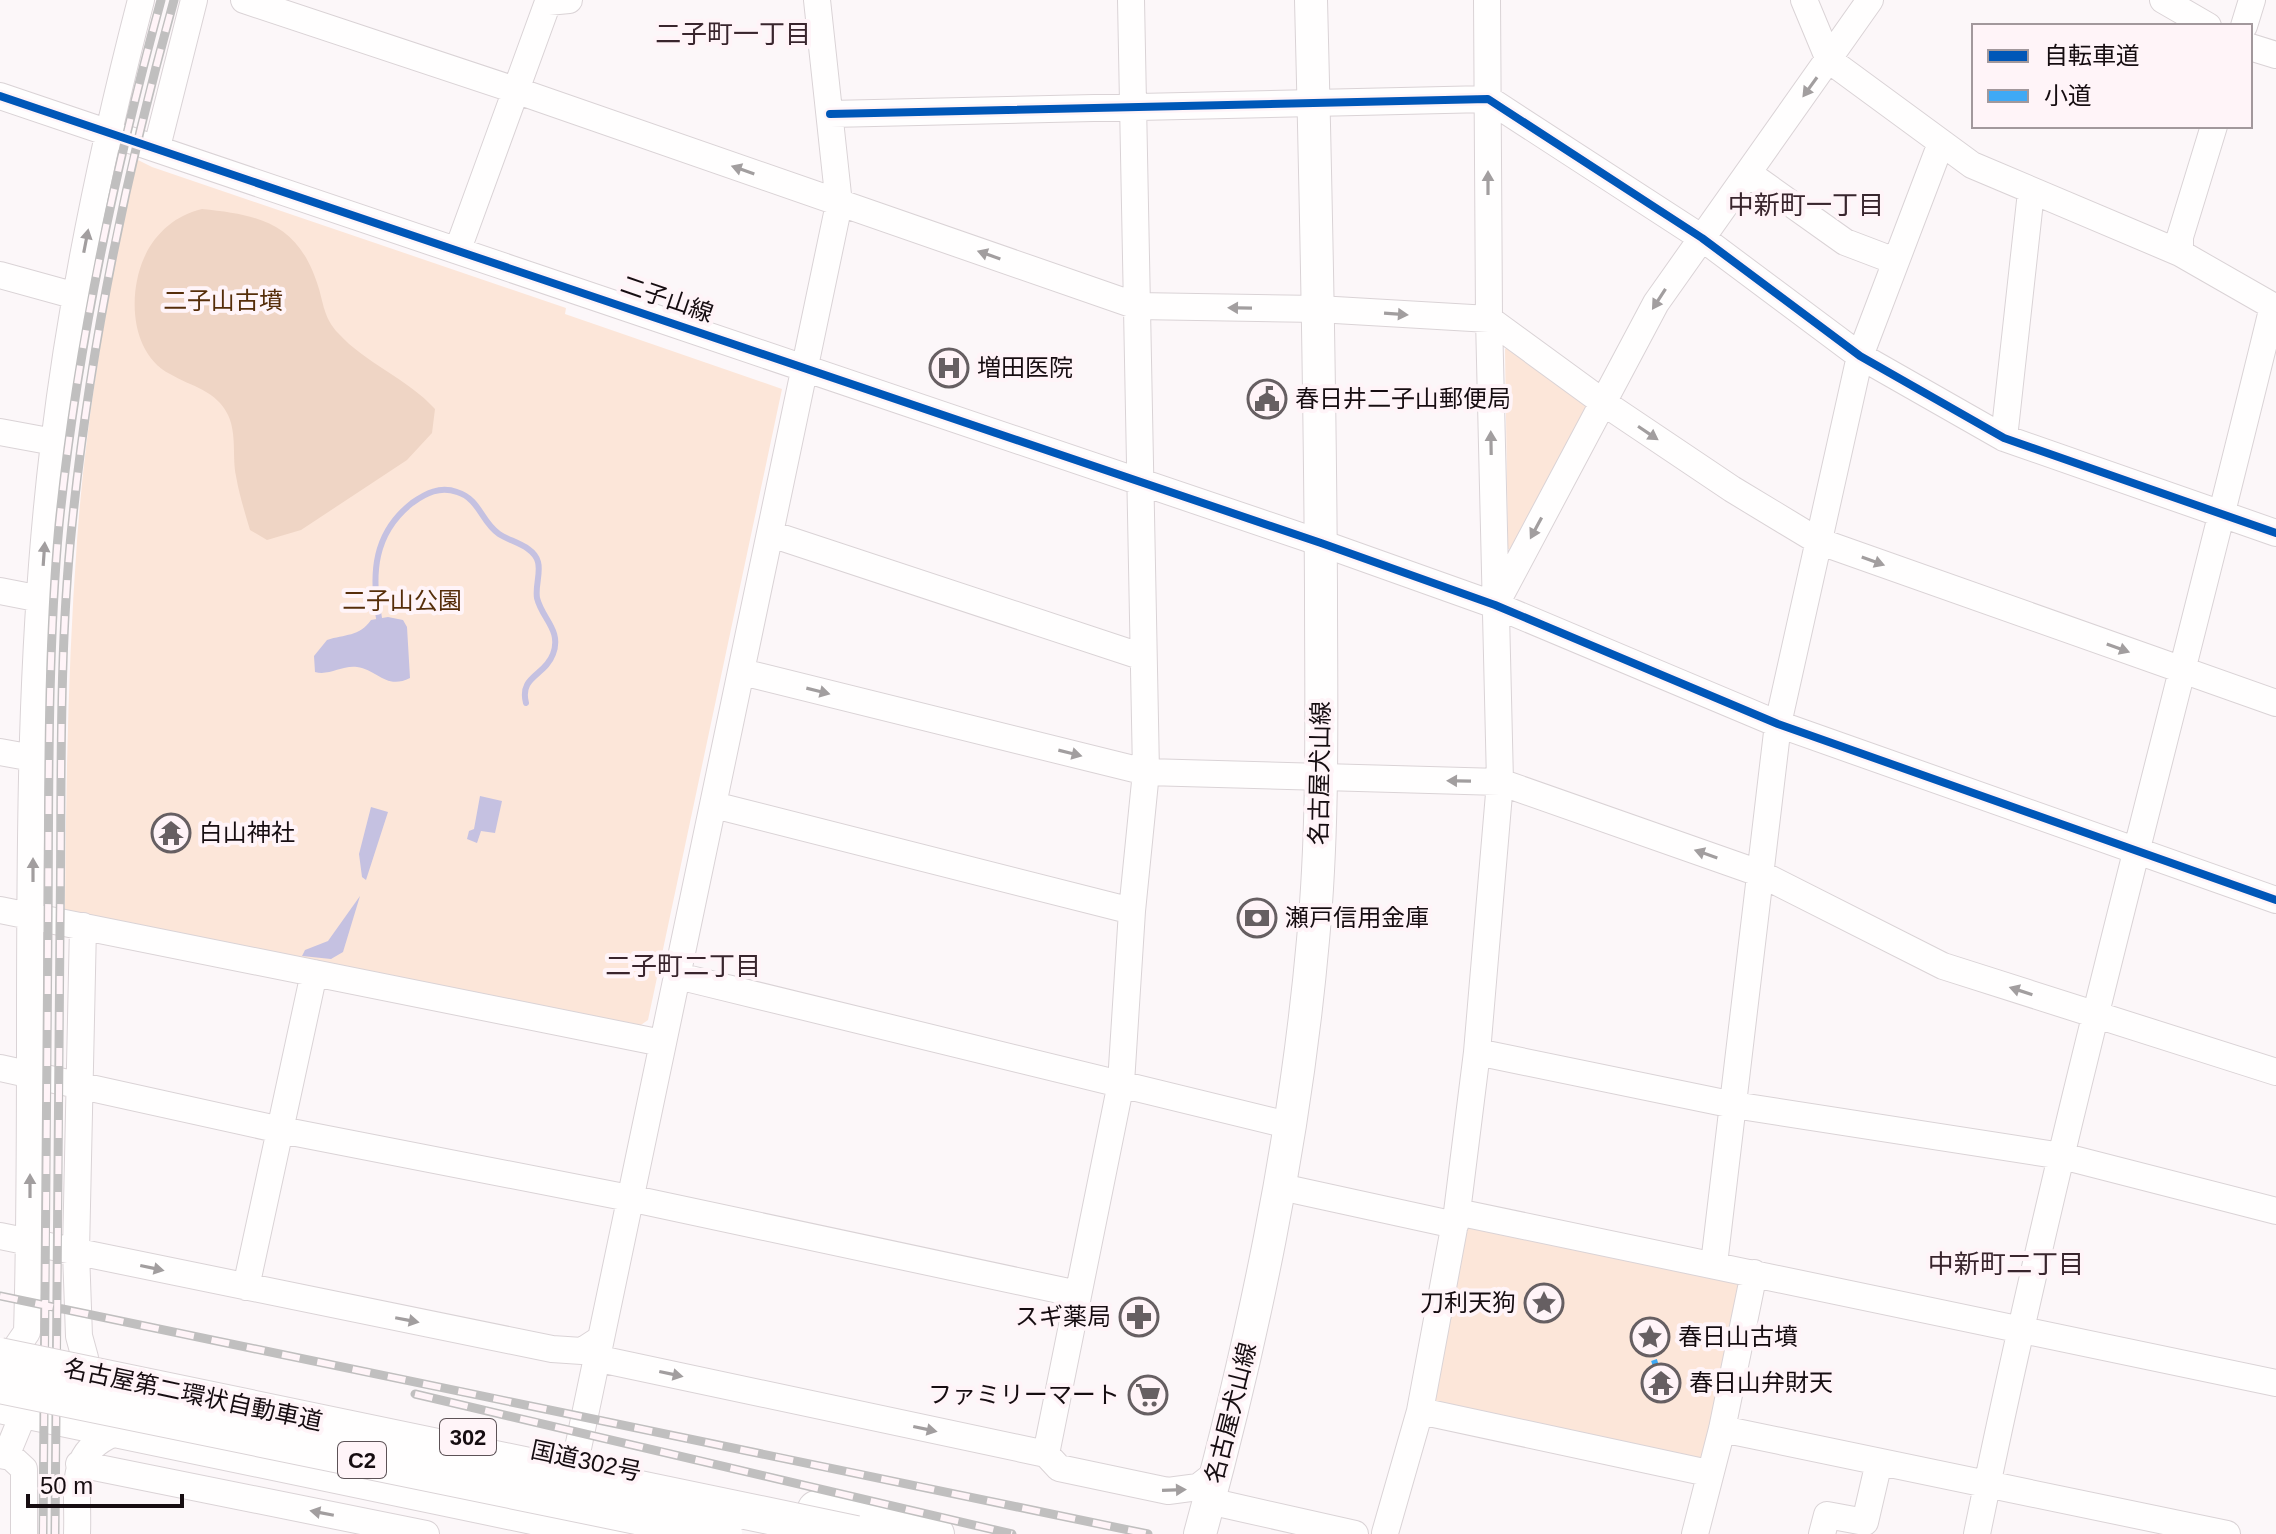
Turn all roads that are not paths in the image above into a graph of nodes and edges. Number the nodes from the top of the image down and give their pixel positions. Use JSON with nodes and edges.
{"nodes":[{"id":1,"x":141,"y":0,"type":"edge"},
{"id":2,"x":194,"y":0,"type":"edge"},
{"id":3,"x":244,"y":0,"type":"edge"},
{"id":4,"x":817,"y":0,"type":"edge"},
{"id":5,"x":1131,"y":0,"type":"edge"},
{"id":6,"x":1311,"y":0,"type":"edge"},
{"id":7,"x":1487,"y":0,"type":"edge"},
{"id":8,"x":1804,"y":0,"type":"edge"},
{"id":9,"x":1870,"y":0,"type":"edge"},
{"id":10,"x":2163,"y":0,"type":"edge"},
{"id":11,"x":2252,"y":0,"type":"edge"},
{"id":12,"x":555,"y":1,"type":"edge"},
{"id":13,"x":2205,"y":24,"type":"edge"},
{"id":14,"x":2245,"y":24,"type":"edge"},
{"id":15,"x":2252,"y":48,"type":"edge"},
{"id":16,"x":2276,"y":55,"type":"edge"},
{"id":17,"x":1829,"y":60,"type":"junction"},
{"id":18,"x":515,"y":90,"type":"junction"},
{"id":19,"x":0,"y":96,"type":"edge"},
{"id":20,"x":1488,"y":99,"type":"junction"},
{"id":21,"x":1315,"y":104,"type":"junction"},
{"id":22,"x":1134,"y":110,"type":"junction"},
{"id":23,"x":830,"y":114,"type":"junction"},
{"id":24,"x":2213,"y":128,"type":"edge"},
{"id":25,"x":107,"y":130,"type":"junction"},
{"id":26,"x":1941,"y":143,"type":"junction"},
{"id":27,"x":157,"y":147,"type":"junction"},
{"id":28,"x":1748,"y":173,"type":"junction"},
{"id":29,"x":2031,"y":192,"type":"junction"},
{"id":30,"x":839,"y":204,"type":"junction"},
{"id":31,"x":1702,"y":238,"type":"junction"},
{"id":32,"x":458,"y":249,"type":"junction"},
{"id":33,"x":2180,"y":253,"type":"junction"},
{"id":34,"x":1895,"y":261,"type":"junction"},
{"id":35,"x":0,"y":275,"type":"edge"},
{"id":36,"x":76,"y":296,"type":"junction"},
{"id":37,"x":1137,"y":306,"type":"junction"},
{"id":38,"x":2274,"y":307,"type":"edge"},
{"id":39,"x":1318,"y":309,"type":"junction"},
{"id":40,"x":1489,"y":319,"type":"junction"},
{"id":41,"x":1860,"y":356,"type":"junction"},
{"id":42,"x":805,"y":368,"type":"junction"},
{"id":43,"x":1604,"y":403,"type":"junction"},
{"id":44,"x":0,"y":432,"type":"edge"},
{"id":45,"x":2004,"y":438,"type":"junction"},
{"id":46,"x":54,"y":442,"type":"junction"},
{"id":47,"x":1140,"y":483,"type":"junction"},
{"id":48,"x":2222,"y":514,"type":"junction"},
{"id":49,"x":2276,"y":533,"type":"edge"},
{"id":50,"x":771,"y":534,"type":"junction"},
{"id":51,"x":1818,"y":541,"type":"junction"},
{"id":52,"x":1321,"y":543,"type":"junction"},
{"id":53,"x":0,"y":591,"type":"edge"},
{"id":54,"x":41,"y":599,"type":"junction"},
{"id":55,"x":1495,"y":605,"type":"junction"},
{"id":56,"x":1143,"y":657,"type":"junction"},
{"id":57,"x":742,"y":672,"type":"junction"},
{"id":58,"x":2183,"y":672,"type":"junction"},
{"id":59,"x":2276,"y":703,"type":"edge"},
{"id":60,"x":1778,"y":724,"type":"junction"},
{"id":61,"x":0,"y":752,"type":"edge"},
{"id":62,"x":33,"y":758,"type":"junction"},
{"id":63,"x":1146,"y":772,"type":"junction"},
{"id":64,"x":1322,"y":778,"type":"junction"},
{"id":65,"x":1500,"y":782,"type":"junction"},
{"id":66,"x":714,"y":805,"type":"junction"},
{"id":67,"x":2138,"y":851,"type":"junction"},
{"id":68,"x":1759,"y":873,"type":"junction"},
{"id":69,"x":2276,"y":900,"type":"edge"},
{"id":70,"x":0,"y":910,"type":"edge"},
{"id":71,"x":1132,"y":911,"type":"junction"},
{"id":72,"x":33,"y":917,"type":"junction"},
{"id":73,"x":83,"y":926,"type":"junction"},
{"id":74,"x":314,"y":973,"type":"junction"},
{"id":75,"x":678,"y":976,"type":"junction"},
{"id":76,"x":2095,"y":1015,"type":"junction"},
{"id":77,"x":662,"y":1043,"type":"junction"},
{"id":78,"x":1477,"y":1052,"type":"junction"},
{"id":79,"x":0,"y":1068,"type":"edge"},
{"id":80,"x":2276,"y":1072,"type":"edge"},
{"id":81,"x":31,"y":1074,"type":"junction"},
{"id":82,"x":1121,"y":1083,"type":"junction"},
{"id":83,"x":79,"y":1085,"type":"junction"},
{"id":84,"x":1734,"y":1105,"type":"junction"},
{"id":85,"x":1292,"y":1126,"type":"junction"},
{"id":86,"x":281,"y":1130,"type":"junction"},
{"id":87,"x":2062,"y":1156,"type":"junction"},
{"id":88,"x":1281,"y":1187,"type":"junction"},
{"id":89,"x":629,"y":1198,"type":"junction"},
{"id":90,"x":2276,"y":1211,"type":"edge"},
{"id":91,"x":1456,"y":1219,"type":"junction"},
{"id":92,"x":0,"y":1236,"type":"edge"},
{"id":93,"x":30,"y":1243,"type":"junction"},
{"id":94,"x":76,"y":1252,"type":"junction"},
{"id":95,"x":1714,"y":1264,"type":"junction"},
{"id":96,"x":1754,"y":1273,"type":"junction"},
{"id":97,"x":246,"y":1287,"type":"junction"},
{"id":98,"x":1078,"y":1294,"type":"junction"},
{"id":99,"x":2020,"y":1330,"type":"junction"},
{"id":100,"x":4,"y":1343,"type":"edge"},
{"id":101,"x":597,"y":1349,"type":"junction"},
{"id":102,"x":85,"y":1358,"type":"junction"},
{"id":103,"x":2276,"y":1383,"type":"edge"},
{"id":104,"x":0,"y":1385,"type":"edge"},
{"id":105,"x":6,"y":1410,"type":"edge"},
{"id":106,"x":1420,"y":1411,"type":"junction"},
{"id":107,"x":288,"y":1429,"type":"junction"},
{"id":108,"x":1722,"y":1429,"type":"junction"},
{"id":109,"x":120,"y":1431,"type":"junction"},
{"id":110,"x":213,"y":1450,"type":"junction"},
{"id":111,"x":1046,"y":1454,"type":"junction"},
{"id":112,"x":3,"y":1455,"type":"edge"},
{"id":113,"x":576,"y":1459,"type":"junction"},
{"id":114,"x":1879,"y":1462,"type":"junction"},
{"id":115,"x":79,"y":1464,"type":"junction"},
{"id":116,"x":1708,"y":1473,"type":"junction"},
{"id":117,"x":1988,"y":1484,"type":"junction"},
{"id":118,"x":1212,"y":1487,"type":"junction"},
{"id":119,"x":244,"y":1497,"type":"junction"},
{"id":120,"x":469,"y":1503,"type":"junction"},
{"id":121,"x":561,"y":1528,"type":"edge"},
{"id":122,"x":422,"y":1533,"type":"edge"},
{"id":123,"x":24,"y":1534,"type":"edge"},
{"id":124,"x":77,"y":1534,"type":"edge"},
{"id":125,"x":619,"y":1534,"type":"edge"},
{"id":126,"x":724,"y":1534,"type":"edge"},
{"id":127,"x":856,"y":1534,"type":"edge"},
{"id":128,"x":936,"y":1534,"type":"edge"},
{"id":129,"x":1200,"y":1534,"type":"edge"},
{"id":130,"x":1355,"y":1534,"type":"edge"},
{"id":131,"x":1379,"y":1534,"type":"edge"},
{"id":132,"x":1695,"y":1534,"type":"edge"},
{"id":133,"x":1822,"y":1534,"type":"edge"},
{"id":134,"x":1977,"y":1534,"type":"edge"},
{"id":135,"x":2223,"y":1534,"type":"edge"}],
"edges":[{"from":1,"to":25,"type":"street"},
{"from":2,"to":27,"type":"street"},
{"from":3,"to":18,"type":"street"},
{"from":4,"to":23,"type":"street"},
{"from":5,"to":22,"type":"street"},
{"from":6,"to":21,"type":"main road","name":"名古屋犬山線"},
{"from":7,"to":20,"type":"street"},
{"from":8,"to":17,"type":"street"},
{"from":9,"to":17,"type":"street"},
{"from":10,"to":13,"type":"street"},
{"from":11,"to":14,"type":"street"},
{"from":12,"to":18,"type":"street"},
{"from":15,"to":16,"type":"street"},
{"from":17,"to":26,"type":"street"},
{"from":17,"to":28,"type":"street","one_way":true},
{"from":30,"to":18,"type":"street","one_way":true},
{"from":18,"to":32,"type":"street"},
{"from":19,"to":25,"type":"street","name":"二子山線"},
{"from":20,"to":21,"type":"street"},
{"from":20,"to":31,"type":"street"},
{"from":40,"to":20,"type":"street","one_way":true},
{"from":21,"to":22,"type":"street"},
{"from":21,"to":39,"type":"main road","name":"名古屋犬山線"},
{"from":22,"to":23,"type":"street"},
{"from":22,"to":37,"type":"street"},
{"from":23,"to":30,"type":"street"},
{"from":24,"to":33,"type":"street"},
{"from":25,"to":27,"type":"street","name":"二子山線"},
{"from":36,"to":25,"type":"street","one_way":true},
{"from":26,"to":29,"type":"street"},
{"from":26,"to":34,"type":"street"},
{"from":27,"to":32,"type":"street","name":"二子山線"},
{"from":28,"to":31,"type":"street"},
{"from":28,"to":34,"type":"street"},
{"from":29,"to":33,"type":"street"},
{"from":29,"to":45,"type":"street"},
{"from":37,"to":30,"type":"street","one_way":true},
{"from":30,"to":42,"type":"street"},
{"from":31,"to":41,"type":"street"},
{"from":31,"to":43,"type":"street","one_way":true},
{"from":32,"to":42,"type":"street","name":"二子山線"},
{"from":33,"to":38,"type":"street"},
{"from":34,"to":41,"type":"street"},
{"from":35,"to":36,"type":"street"},
{"from":36,"to":46,"type":"street"},
{"from":39,"to":37,"type":"street","one_way":true},
{"from":37,"to":47,"type":"street"},
{"from":38,"to":48,"type":"street"},
{"from":39,"to":40,"type":"street","one_way":true},
{"from":39,"to":52,"type":"main road","name":"名古屋犬山線"},
{"from":40,"to":43,"type":"street"},
{"from":55,"to":40,"type":"street","one_way":true},
{"from":41,"to":45,"type":"street"},
{"from":41,"to":51,"type":"street"},
{"from":42,"to":47,"type":"street","name":"二子山線"},
{"from":42,"to":50,"type":"street"},
{"from":43,"to":51,"type":"street","one_way":true},
{"from":43,"to":55,"type":"street","one_way":true},
{"from":44,"to":46,"type":"street"},
{"from":45,"to":48,"type":"street"},
{"from":54,"to":46,"type":"street","one_way":true},
{"from":47,"to":52,"type":"street","name":"二子山線"},
{"from":47,"to":56,"type":"street"},
{"from":48,"to":49,"type":"street"},
{"from":48,"to":58,"type":"street"},
{"from":50,"to":56,"type":"street"},
{"from":50,"to":57,"type":"street"},
{"from":51,"to":58,"type":"street","one_way":true},
{"from":51,"to":60,"type":"street"},
{"from":52,"to":55,"type":"street","name":"二子山線"},
{"from":52,"to":64,"type":"main road","name":"名古屋犬山線"},
{"from":53,"to":54,"type":"street"},
{"from":54,"to":62,"type":"street"},
{"from":55,"to":60,"type":"street","name":"二子山線"},
{"from":55,"to":65,"type":"street"},
{"from":56,"to":63,"type":"street"},
{"from":57,"to":63,"type":"street","one_way":true},
{"from":57,"to":66,"type":"street"},
{"from":58,"to":59,"type":"street"},
{"from":58,"to":67,"type":"street"},
{"from":60,"to":67,"type":"street","name":"二子山線"},
{"from":60,"to":68,"type":"street"},
{"from":61,"to":62,"type":"street"},
{"from":72,"to":62,"type":"street","one_way":true},
{"from":63,"to":64,"type":"street"},
{"from":63,"to":71,"type":"street"},
{"from":65,"to":64,"type":"street","one_way":true},
{"from":64,"to":85,"type":"main road","name":"名古屋犬山線"},
{"from":68,"to":65,"type":"street","one_way":true},
{"from":65,"to":78,"type":"street"},
{"from":66,"to":71,"type":"street"},
{"from":66,"to":75,"type":"street"},
{"from":67,"to":69,"type":"street","name":"二子山線"},
{"from":67,"to":76,"type":"street"},
{"from":76,"to":68,"type":"street","one_way":true},
{"from":68,"to":84,"type":"street"},
{"from":70,"to":72,"type":"street"},
{"from":71,"to":82,"type":"street"},
{"from":72,"to":73,"type":"street"},
{"from":72,"to":81,"type":"street"},
{"from":73,"to":74,"type":"street"},
{"from":73,"to":83,"type":"street"},
{"from":74,"to":77,"type":"street"},
{"from":74,"to":86,"type":"street"},
{"from":75,"to":77,"type":"street"},
{"from":75,"to":82,"type":"street"},
{"from":76,"to":80,"type":"street"},
{"from":76,"to":87,"type":"street"},
{"from":77,"to":89,"type":"street"},
{"from":78,"to":84,"type":"street"},
{"from":78,"to":91,"type":"street"},
{"from":79,"to":81,"type":"street"},
{"from":81,"to":83,"type":"street"},
{"from":93,"to":81,"type":"street","one_way":true},
{"from":82,"to":85,"type":"street"},
{"from":82,"to":98,"type":"street"},
{"from":83,"to":86,"type":"street"},
{"from":83,"to":94,"type":"street"},
{"from":84,"to":87,"type":"street"},
{"from":84,"to":95,"type":"street"},
{"from":85,"to":88,"type":"main road","name":"名古屋犬山線"},
{"from":86,"to":89,"type":"street"},
{"from":86,"to":97,"type":"street"},
{"from":87,"to":90,"type":"street"},
{"from":87,"to":99,"type":"street"},
{"from":88,"to":91,"type":"street"},
{"from":88,"to":118,"type":"main road","name":"名古屋犬山線"},
{"from":89,"to":98,"type":"street"},
{"from":89,"to":101,"type":"street"},
{"from":91,"to":95,"type":"street"},
{"from":91,"to":106,"type":"street"},
{"from":92,"to":93,"type":"street"},
{"from":93,"to":94,"type":"street"},
{"from":93,"to":100,"type":"street"},
{"from":94,"to":97,"type":"street","one_way":true},
{"from":94,"to":102,"type":"street"},
{"from":95,"to":96,"type":"street"},
{"from":96,"to":99,"type":"street"},
{"from":96,"to":108,"type":"street"},
{"from":97,"to":101,"type":"street","one_way":true},
{"from":98,"to":111,"type":"street"},
{"from":99,"to":103,"type":"street"},
{"from":99,"to":117,"type":"street"},
{"from":100,"to":102,"type":"highway","name":"国道302号","number":"302"},
{"from":100,"to":107,"type":"highway","name":"名古屋第二環状自動車道","number":"C2","bridge":true},
{"from":101,"to":111,"type":"street","one_way":true},
{"from":101,"to":113,"type":"street"},
{"from":102,"to":113,"type":"highway","name":"国道302号","number":"302"},
{"from":104,"to":107,"type":"highway","name":"名古屋第二環状自動車道","number":"C2","bridge":true},
{"from":105,"to":107,"type":"highway","bridge":true},
{"from":105,"to":109,"type":"highway"},
{"from":105,"to":112,"type":"street"},
{"from":106,"to":116,"type":"street"},
{"from":106,"to":131,"type":"street"},
{"from":107,"to":126,"type":"highway","name":"名古屋第二環状自動車道","number":"C2","bridge":true},
{"from":107,"to":127,"type":"highway","name":"名古屋第二環状自動車道","number":"C2","bridge":true},
{"from":108,"to":114,"type":"street"},
{"from":108,"to":116,"type":"street"},
{"from":109,"to":110,"type":"highway"},
{"from":109,"to":115,"type":"street"},
{"from":110,"to":119,"type":"street"},
{"from":110,"to":120,"type":"highway"},
{"from":111,"to":118,"type":"street","one_way":true},
{"from":112,"to":123,"type":"street"},
{"from":113,"to":121,"type":"street"},
{"from":113,"to":128,"type":"highway","name":"国道302号","number":"302"},
{"from":114,"to":117,"type":"street"},
{"from":114,"to":133,"type":"street"},
{"from":115,"to":119,"type":"street"},
{"from":115,"to":124,"type":"street"},
{"from":116,"to":132,"type":"street"},
{"from":117,"to":134,"type":"street"},
{"from":117,"to":135,"type":"street"},
{"from":118,"to":129,"type":"main road","name":"名古屋犬山線"},
{"from":118,"to":130,"type":"street"},
{"from":122,"to":119,"type":"street","one_way":true},
{"from":120,"to":121,"type":"highway"},
{"from":120,"to":122,"type":"street"},
{"from":121,"to":125,"type":"highway"}]}
